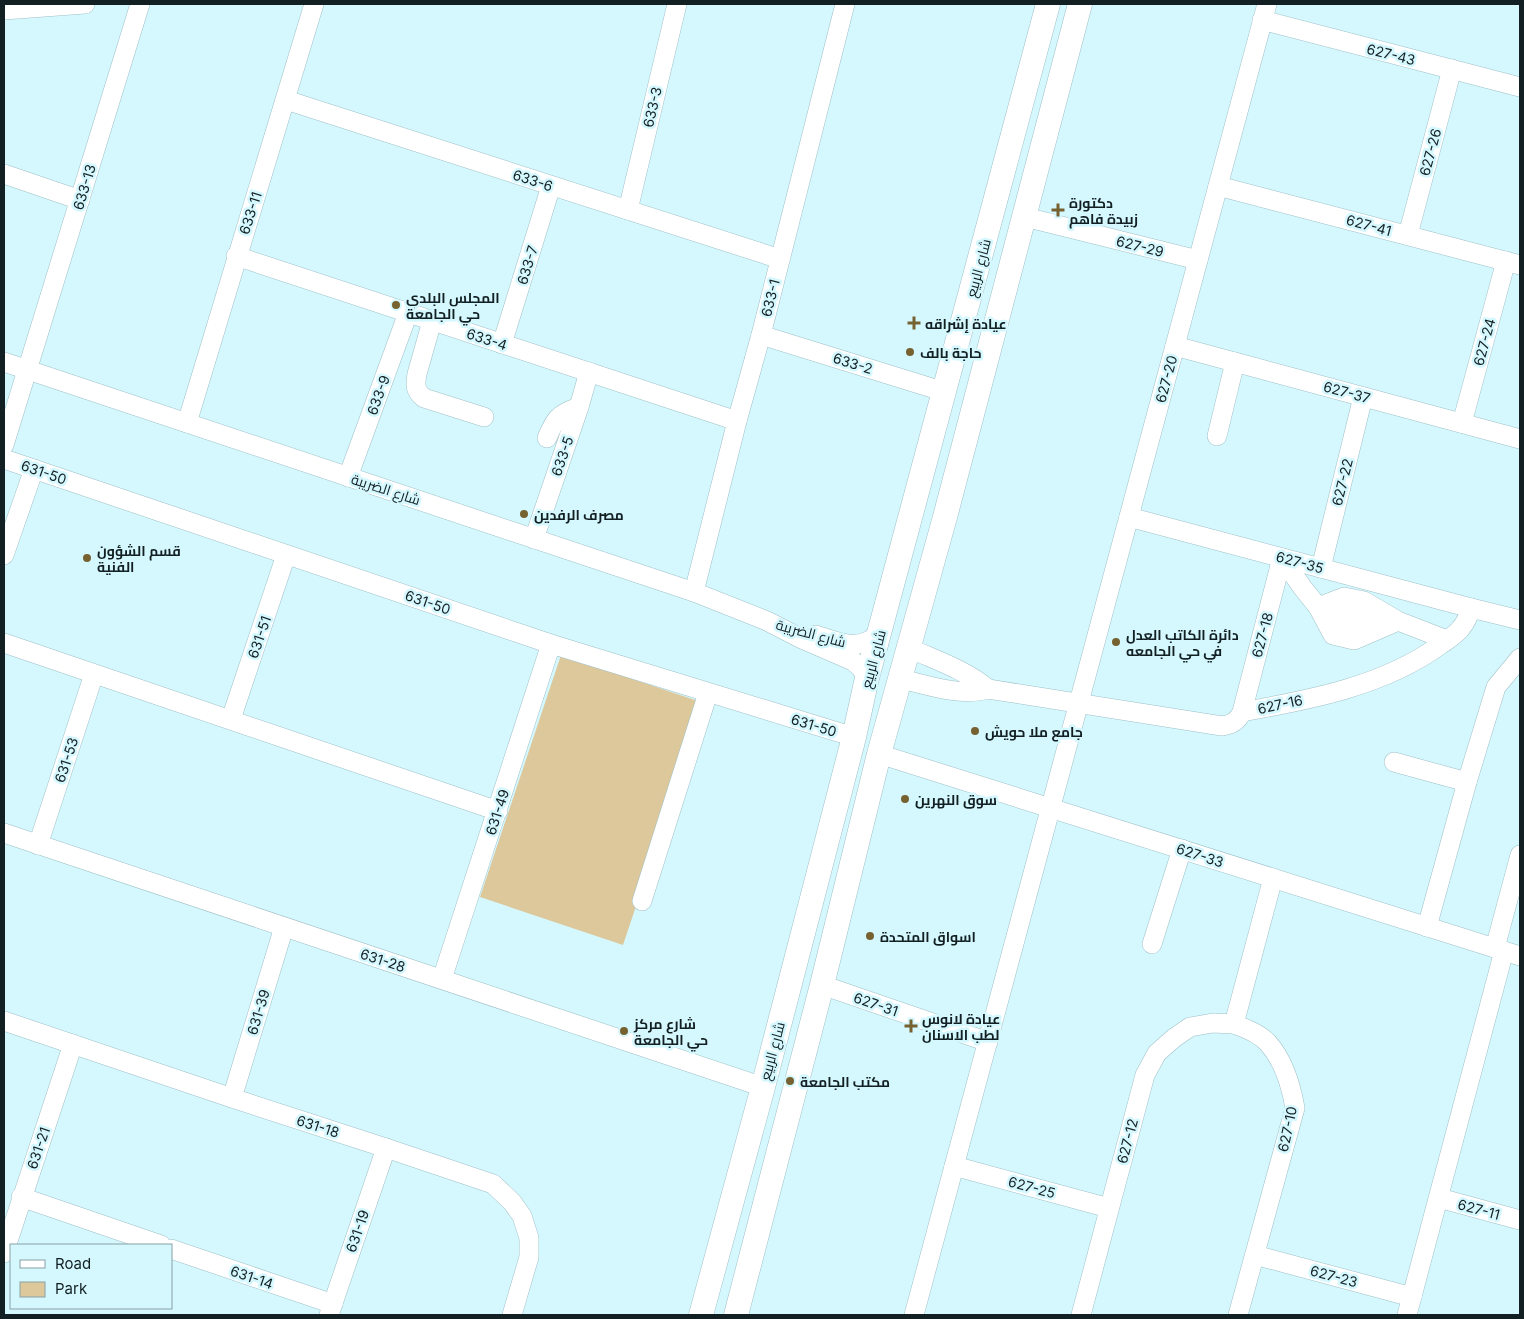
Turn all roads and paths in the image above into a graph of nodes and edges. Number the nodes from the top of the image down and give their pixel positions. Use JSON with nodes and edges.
{"nodes":[{"id":1,"x":84,"y":4,"type":"edge"},
{"id":2,"x":140,"y":4,"type":"edge"},
{"id":3,"x":314,"y":4,"type":"edge"},
{"id":4,"x":677,"y":4,"type":"edge"},
{"id":5,"x":845,"y":4,"type":"edge"},
{"id":6,"x":1048,"y":4,"type":"edge"},
{"id":7,"x":1080,"y":4,"type":"edge"},
{"id":8,"x":4,"y":10,"type":"edge"},
{"id":9,"x":1264,"y":12,"type":"edge"},
{"id":10,"x":1038,"y":40,"type":"junction"},
{"id":11,"x":1069,"y":47,"type":"junction"},
{"id":12,"x":1452,"y":69,"type":"junction"},
{"id":13,"x":1520,"y":87,"type":"edge"},
{"id":14,"x":1023,"y":97,"type":"junction"},
{"id":15,"x":286,"y":100,"type":"junction"},
{"id":16,"x":1054,"y":103,"type":"junction"},
{"id":17,"x":4,"y":174,"type":"edge"},
{"id":18,"x":551,"y":186,"type":"junction"},
{"id":19,"x":1218,"y":186,"type":"junction"},
{"id":20,"x":80,"y":200,"type":"junction"},
{"id":21,"x":628,"y":210,"type":"junction"},
{"id":22,"x":1025,"y":217,"type":"junction"},
{"id":23,"x":1408,"y":235,"type":"junction"},
{"id":24,"x":236,"y":256,"type":"junction"},
{"id":25,"x":780,"y":259,"type":"junction"},
{"id":26,"x":1198,"y":260,"type":"junction"},
{"id":27,"x":1513,"y":263,"type":"edge"},
{"id":28,"x":408,"y":313,"type":"junction"},
{"id":29,"x":432,"y":321,"type":"junction"},
{"id":30,"x":761,"y":335,"type":"junction"},
{"id":31,"x":502,"y":344,"type":"junction"},
{"id":32,"x":1175,"y":346,"type":"junction"},
{"id":33,"x":4,"y":362,"type":"edge"},
{"id":34,"x":1235,"y":362,"type":"junction"},
{"id":35,"x":28,"y":370,"type":"junction"},
{"id":36,"x":589,"y":372,"type":"junction"},
{"id":37,"x":945,"y":392,"type":"junction"},
{"id":38,"x":1363,"y":397,"type":"junction"},
{"id":39,"x":578,"y":407,"type":"junction"},
{"id":40,"x":484,"y":417,"type":"dead end"},
{"id":41,"x":737,"y":421,"type":"junction"},
{"id":42,"x":187,"y":423,"type":"junction"},
{"id":43,"x":1462,"y":423,"type":"junction"},
{"id":44,"x":1217,"y":436,"type":"dead end"},
{"id":45,"x":546,"y":438,"type":"dead end"},
{"id":46,"x":1520,"y":439,"type":"edge"},
{"id":47,"x":4,"y":445,"type":"edge"},
{"id":48,"x":4,"y":459,"type":"edge"},
{"id":49,"x":34,"y":469,"type":"junction"},
{"id":50,"x":348,"y":477,"type":"junction"},
{"id":51,"x":1129,"y":517,"type":"junction"},
{"id":52,"x":534,"y":539,"type":"junction"},
{"id":53,"x":4,"y":555,"type":"edge"},
{"id":54,"x":286,"y":555,"type":"junction"},
{"id":55,"x":1282,"y":558,"type":"junction"},
{"id":56,"x":1321,"y":568,"type":"junction"},
{"id":57,"x":694,"y":592,"type":"junction"},
{"id":58,"x":1318,"y":607,"type":"junction"},
{"id":59,"x":1471,"y":608,"type":"junction"},
{"id":60,"x":1520,"y":620,"type":"edge"},
{"id":61,"x":767,"y":621,"type":"junction"},
{"id":62,"x":1398,"y":621,"type":"junction"},
{"id":63,"x":881,"y":629,"type":"junction"},
{"id":64,"x":1447,"y":640,"type":"junction"},
{"id":65,"x":4,"y":643,"type":"edge"},
{"id":66,"x":551,"y":644,"type":"junction"},
{"id":67,"x":908,"y":648,"type":"junction"},
{"id":68,"x":1520,"y":658,"type":"edge"},
{"id":69,"x":94,"y":674,"type":"junction"},
{"id":70,"x":867,"y":678,"type":"junction"},
{"id":71,"x":901,"y":679,"type":"junction"},
{"id":72,"x":988,"y":689,"type":"junction"},
{"id":73,"x":708,"y":693,"type":"junction"},
{"id":74,"x":1078,"y":704,"type":"junction"},
{"id":75,"x":1242,"y":712,"type":"junction"},
{"id":76,"x":231,"y":719,"type":"junction"},
{"id":77,"x":854,"y":737,"type":"junction"},
{"id":78,"x":879,"y":754,"type":"junction"},
{"id":79,"x":1394,"y":762,"type":"dead end"},
{"id":80,"x":1467,"y":782,"type":"junction"},
{"id":81,"x":1051,"y":808,"type":"junction"},
{"id":82,"x":498,"y":810,"type":"junction"},
{"id":83,"x":4,"y":833,"type":"edge"},
{"id":84,"x":38,"y":845,"type":"junction"},
{"id":85,"x":1182,"y":849,"type":"junction"},
{"id":86,"x":1520,"y":855,"type":"edge"},
{"id":87,"x":1273,"y":878,"type":"junction"},
{"id":88,"x":642,"y":900,"type":"dead end"},
{"id":89,"x":284,"y":927,"type":"junction"},
{"id":90,"x":1427,"y":927,"type":"junction"},
{"id":91,"x":1152,"y":944,"type":"dead end"},
{"id":92,"x":1506,"y":952,"type":"edge"},
{"id":93,"x":442,"y":980,"type":"junction"},
{"id":94,"x":822,"y":985,"type":"junction"},
{"id":95,"x":4,"y":1021,"type":"edge"},
{"id":96,"x":1234,"y":1024,"type":"junction"},
{"id":97,"x":988,"y":1042,"type":"junction"},
{"id":98,"x":73,"y":1044,"type":"junction"},
{"id":99,"x":763,"y":1087,"type":"junction"},
{"id":100,"x":232,"y":1098,"type":"junction"},
{"id":101,"x":386,"y":1148,"type":"junction"},
{"id":102,"x":954,"y":1166,"type":"junction"},
{"id":103,"x":21,"y":1197,"type":"junction"},
{"id":104,"x":1438,"y":1198,"type":"junction"},
{"id":105,"x":1109,"y":1208,"type":"junction"},
{"id":106,"x":1520,"y":1220,"type":"edge"},
{"id":107,"x":158,"y":1244,"type":"edge"},
{"id":108,"x":172,"y":1249,"type":"edge"},
{"id":109,"x":4,"y":1253,"type":"edge"},
{"id":110,"x":1255,"y":1254,"type":"junction"},
{"id":111,"x":714,"y":1268,"type":"junction"},
{"id":112,"x":746,"y":1276,"type":"junction"},
{"id":113,"x":1410,"y":1306,"type":"edge"},
{"id":114,"x":331,"y":1310,"type":"edge"},
{"id":115,"x":512,"y":1315,"type":"edge"},
{"id":116,"x":701,"y":1315,"type":"edge"},
{"id":117,"x":736,"y":1315,"type":"edge"},
{"id":118,"x":914,"y":1315,"type":"edge"},
{"id":119,"x":1081,"y":1315,"type":"edge"},
{"id":120,"x":1238,"y":1315,"type":"edge"}],
"edges":[{"from":1,"to":8,"type":"street"},
{"from":2,"to":20,"type":"street","name":"633-13"},
{"from":3,"to":15,"type":"street","name":"633-11"},
{"from":4,"to":21,"type":"street","name":"633-3"},
{"from":5,"to":25,"type":"street","name":"633-1"},
{"from":6,"to":10,"type":"main road","name":"شارع الربيع"},
{"from":7,"to":11,"type":"main road"},
{"from":9,"to":12,"type":"street","name":"627-43"},
{"from":9,"to":19,"type":"street","name":"627-20"},
{"from":10,"to":11,"type":"main road"},
{"from":10,"to":14,"type":"main road","name":"شارع الربيع"},
{"from":11,"to":16,"type":"main road"},
{"from":12,"to":13,"type":"street","name":"627-43"},
{"from":12,"to":23,"type":"street","name":"627-26"},
{"from":14,"to":16,"type":"main road"},
{"from":14,"to":37,"type":"main road","name":"شارع الربيع"},
{"from":15,"to":18,"type":"street","name":"633-6"},
{"from":15,"to":24,"type":"street","name":"633-11"},
{"from":16,"to":22,"type":"main road"},
{"from":17,"to":20,"type":"street"},
{"from":18,"to":21,"type":"street","name":"633-6"},
{"from":18,"to":31,"type":"street","name":"633-7"},
{"from":19,"to":23,"type":"street","name":"627-41"},
{"from":19,"to":26,"type":"street","name":"627-20"},
{"from":20,"to":35,"type":"street","name":"633-13"},
{"from":21,"to":25,"type":"street","name":"633-6"},
{"from":22,"to":26,"type":"street","name":"627-29"},
{"from":22,"to":67,"type":"main road"},
{"from":23,"to":27,"type":"street","name":"627-41"},
{"from":24,"to":28,"type":"street","name":"633-4"},
{"from":24,"to":42,"type":"street","name":"633-11"},
{"from":25,"to":30,"type":"street","name":"633-1"},
{"from":26,"to":32,"type":"street","name":"627-20"},
{"from":27,"to":43,"type":"street","name":"627-24"},
{"from":28,"to":29,"type":"street","name":"633-4"},
{"from":28,"to":50,"type":"street","name":"633-9"},
{"from":29,"to":31,"type":"street","name":"633-4"},
{"from":29,"to":40,"type":"street"},
{"from":30,"to":37,"type":"street","name":"633-2"},
{"from":30,"to":41,"type":"street","name":"633-1"},
{"from":31,"to":36,"type":"street","name":"633-4"},
{"from":32,"to":34,"type":"street","name":"627-37"},
{"from":32,"to":51,"type":"street","name":"627-20"},
{"from":33,"to":35,"type":"street","name":"شارع الضريبة"},
{"from":34,"to":38,"type":"street","name":"627-37"},
{"from":34,"to":44,"type":"street"},
{"from":35,"to":42,"type":"street","name":"شارع الضريبة"},
{"from":35,"to":47,"type":"street","name":"633-13"},
{"from":36,"to":39,"type":"street","name":"633-5"},
{"from":36,"to":41,"type":"street","name":"633-4"},
{"from":37,"to":63,"type":"main road","name":"شارع الربيع"},
{"from":38,"to":43,"type":"street","name":"627-37"},
{"from":38,"to":56,"type":"street","name":"627-22"},
{"from":39,"to":45,"type":"street"},
{"from":39,"to":52,"type":"street","name":"633-5"},
{"from":41,"to":57,"type":"street","name":"633-1"},
{"from":42,"to":50,"type":"street","name":"شارع الضريبة"},
{"from":43,"to":46,"type":"street","name":"627-37"},
{"from":48,"to":49,"type":"street","name":"631-50"},
{"from":49,"to":53,"type":"street"},
{"from":49,"to":54,"type":"street","name":"631-50"},
{"from":50,"to":52,"type":"street","name":"شارع الضريبة"},
{"from":51,"to":55,"type":"street","name":"627-35"},
{"from":51,"to":74,"type":"street","name":"627-20"},
{"from":52,"to":57,"type":"street","name":"شارع الضريبة"},
{"from":54,"to":66,"type":"street","name":"631-50"},
{"from":54,"to":76,"type":"street","name":"631-51"},
{"from":55,"to":56,"type":"street","name":"627-35"},
{"from":55,"to":58,"type":"street"},
{"from":55,"to":75,"type":"street","name":"627-18"},
{"from":56,"to":59,"type":"street","name":"627-35"},
{"from":57,"to":61,"type":"street","name":"شارع الضريبة"},
{"from":58,"to":62,"type":"street"},
{"from":58,"to":62,"type":"street"},
{"from":59,"to":60,"type":"street"},
{"from":59,"to":64,"type":"street","name":"627-16"},
{"from":61,"to":63,"type":"street","name":"شارع الضريبة"},
{"from":61,"to":70,"type":"street","name":"شارع الضريبة"},
{"from":62,"to":64,"type":"street"},
{"from":63,"to":70,"type":"main road","name":"شارع الربيع"},
{"from":64,"to":75,"type":"street","name":"627-16"},
{"from":65,"to":69,"type":"street"},
{"from":66,"to":73,"type":"street","name":"631-50"},
{"from":66,"to":82,"type":"street","name":"631-49"},
{"from":67,"to":71,"type":"main road"},
{"from":67,"to":72,"type":"street","name":"627-16"},
{"from":68,"to":80,"type":"street"},
{"from":69,"to":76,"type":"street"},
{"from":69,"to":84,"type":"street","name":"631-53"},
{"from":70,"to":77,"type":"main road","name":"شارع الربيع"},
{"from":71,"to":72,"type":"street","name":"627-16"},
{"from":71,"to":78,"type":"main road"},
{"from":72,"to":74,"type":"street","name":"627-16"},
{"from":73,"to":77,"type":"street","name":"631-50"},
{"from":73,"to":88,"type":"street"},
{"from":74,"to":75,"type":"street","name":"627-16"},
{"from":74,"to":81,"type":"street","name":"627-20"},
{"from":76,"to":82,"type":"street"},
{"from":77,"to":99,"type":"main road","name":"شارع الربيع"},
{"from":78,"to":81,"type":"street","name":"627-33"},
{"from":78,"to":94,"type":"main road"},
{"from":79,"to":80,"type":"street"},
{"from":80,"to":90,"type":"street"},
{"from":81,"to":85,"type":"street","name":"627-33"},
{"from":81,"to":97,"type":"street","name":"627-20"},
{"from":82,"to":93,"type":"street","name":"631-49"},
{"from":83,"to":84,"type":"street","name":"631-28"},
{"from":84,"to":89,"type":"street","name":"631-28"},
{"from":85,"to":87,"type":"street","name":"627-33"},
{"from":85,"to":91,"type":"street"},
{"from":86,"to":92,"type":"street"},
{"from":87,"to":90,"type":"street","name":"627-33"},
{"from":87,"to":96,"type":"street"},
{"from":89,"to":93,"type":"street","name":"631-28"},
{"from":89,"to":100,"type":"street","name":"631-39"},
{"from":90,"to":92,"type":"street","name":"627-33"},
{"from":92,"to":104,"type":"street"},
{"from":93,"to":99,"type":"street","name":"631-28"},
{"from":94,"to":97,"type":"street","name":"627-31"},
{"from":94,"to":112,"type":"main road"},
{"from":95,"to":98,"type":"street","name":"631-18"},
{"from":96,"to":105,"type":"street","name":"627-12"},
{"from":96,"to":110,"type":"street","name":"627-10"},
{"from":97,"to":102,"type":"street","name":"627-20"},
{"from":98,"to":100,"type":"street","name":"631-18"},
{"from":98,"to":103,"type":"street","name":"631-21"},
{"from":99,"to":111,"type":"main road","name":"شارع الربيع"},
{"from":100,"to":101,"type":"street","name":"631-18"},
{"from":101,"to":114,"type":"street","name":"631-19"},
{"from":101,"to":115,"type":"street","name":"631-18"},
{"from":102,"to":105,"type":"street","name":"627-25"},
{"from":102,"to":118,"type":"street","name":"627-20"},
{"from":103,"to":107,"type":"street"},
{"from":103,"to":109,"type":"street","name":"631-21"},
{"from":104,"to":106,"type":"street","name":"627-11"},
{"from":104,"to":113,"type":"street"},
{"from":105,"to":119,"type":"street","name":"627-12"},
{"from":108,"to":114,"type":"street","name":"631-14"},
{"from":110,"to":113,"type":"street","name":"627-23"},
{"from":110,"to":120,"type":"street","name":"627-10"},
{"from":111,"to":112,"type":"main road"},
{"from":111,"to":116,"type":"main road","name":"شارع الربيع"},
{"from":112,"to":117,"type":"main road"}]}
